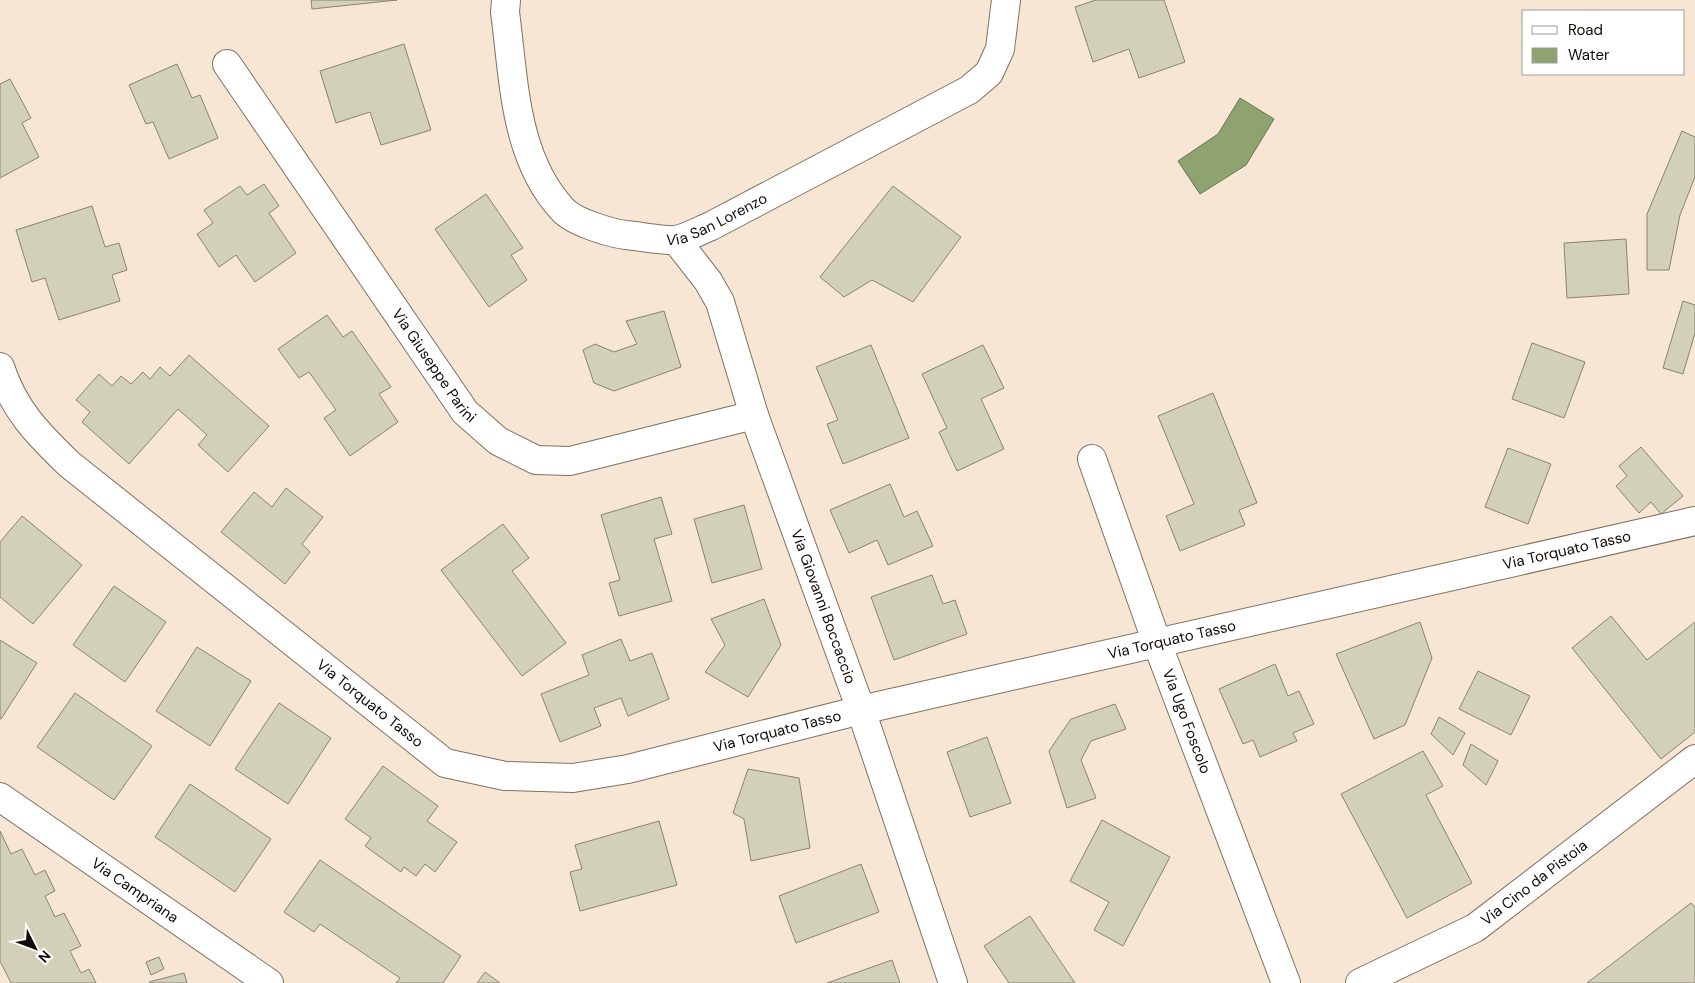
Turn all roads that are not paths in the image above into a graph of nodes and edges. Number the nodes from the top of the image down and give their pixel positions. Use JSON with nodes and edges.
{"nodes":[{"id":1,"x":506,"y":0,"type":"edge"},
{"id":2,"x":1006,"y":0,"type":"edge"},
{"id":3,"x":227,"y":64,"type":"dead end"},
{"id":4,"x":676,"y":240,"type":"junction"},
{"id":5,"x":0,"y":367,"type":"edge"},
{"id":6,"x":754,"y":416,"type":"junction"},
{"id":7,"x":1092,"y":459,"type":"dead end"},
{"id":8,"x":1695,"y":521,"type":"edge"},
{"id":9,"x":1157,"y":643,"type":"junction"},
{"id":10,"x":861,"y":710,"type":"junction"},
{"id":11,"x":1695,"y":759,"type":"edge"},
{"id":12,"x":0,"y":797,"type":"edge"},
{"id":13,"x":269,"y":983,"type":"edge"},
{"id":14,"x":954,"y":983,"type":"edge"},
{"id":15,"x":1286,"y":983,"type":"edge"},
{"id":16,"x":1360,"y":983,"type":"edge"}],
"edges":[{"from":1,"to":4,"type":"street","name":"Via San Lorenzo"},
{"from":2,"to":4,"type":"street","name":"Via San Lorenzo"},
{"from":3,"to":6,"type":"street","name":"Via Giuseppe Parini"},
{"from":4,"to":6,"type":"street","name":"Via Giovanni Boccaccio"},
{"from":5,"to":10,"type":"street","name":"Via Torquato Tasso"},
{"from":6,"to":10,"type":"street","name":"Via Giovanni Boccaccio"},
{"from":7,"to":9,"type":"street","name":"Via Ugo Foscolo"},
{"from":8,"to":9,"type":"street","name":"Via Torquato Tasso"},
{"from":9,"to":10,"type":"street","name":"Via Torquato Tasso"},
{"from":9,"to":15,"type":"street","name":"Via Ugo Foscolo"},
{"from":10,"to":14,"type":"street","name":"Via Giovanni Boccaccio"},
{"from":11,"to":16,"type":"street","name":"Via Cino da Pistoia"},
{"from":12,"to":13,"type":"street","name":"Via Campriana"}]}
